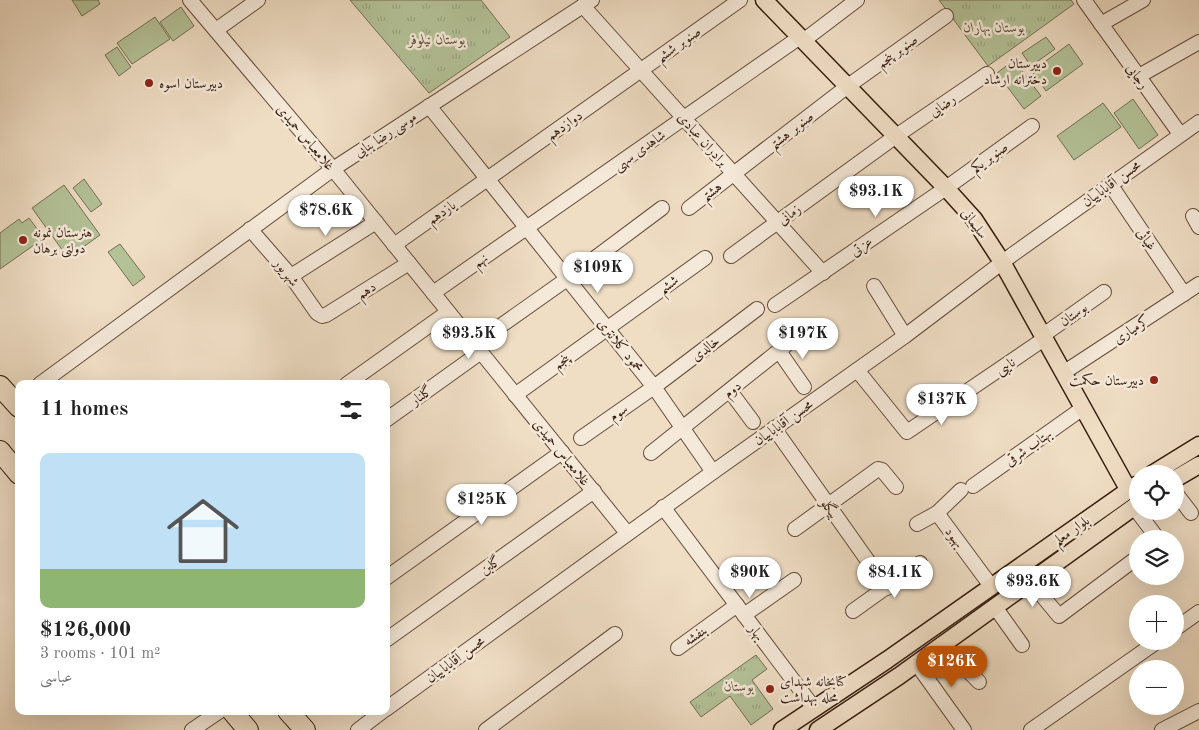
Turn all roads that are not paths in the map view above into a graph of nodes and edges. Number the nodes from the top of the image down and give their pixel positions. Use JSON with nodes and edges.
{"nodes":[{"id":1,"x":190,"y":0,"type":"edge"},
{"id":2,"x":258,"y":0,"type":"edge"},
{"id":3,"x":740,"y":0,"type":"edge"},
{"id":4,"x":764,"y":0,"type":"edge"},
{"id":5,"x":857,"y":0,"type":"edge"},
{"id":6,"x":1084,"y":0,"type":"edge"},
{"id":7,"x":1143,"y":0,"type":"edge"},
{"id":8,"x":587,"y":3,"type":"edge"},
{"id":9,"x":946,"y":16,"type":"dead end"},
{"id":10,"x":1101,"y":24,"type":"junction"},
{"id":11,"x":216,"y":30,"type":"junction"},
{"id":12,"x":802,"y":39,"type":"junction"},
{"id":13,"x":1199,"y":42,"type":"edge"},
{"id":14,"x":641,"y":70,"type":"junction"},
{"id":15,"x":987,"y":74,"type":"dead end"},
{"id":16,"x":1139,"y":76,"type":"junction"},
{"id":17,"x":848,"y":86,"type":"junction"},
{"id":18,"x":428,"y":106,"type":"junction"},
{"id":19,"x":684,"y":118,"type":"junction"},
{"id":20,"x":1199,"y":122,"type":"edge"},
{"id":21,"x":1032,"y":126,"type":"dead end"},
{"id":22,"x":1180,"y":134,"type":"junction"},
{"id":23,"x":896,"y":136,"type":"junction"},
{"id":24,"x":333,"y":169,"type":"junction"},
{"id":25,"x":734,"y":174,"type":"junction"},
{"id":26,"x":487,"y":179,"type":"junction"},
{"id":27,"x":1110,"y":184,"type":"junction"},
{"id":28,"x":946,"y":188,"type":"junction"},
{"id":29,"x":662,"y":208,"type":"dead end"},
{"id":30,"x":689,"y":208,"type":"dead end"},
{"id":31,"x":376,"y":222,"type":"junction"},
{"id":32,"x":778,"y":222,"type":"junction"},
{"id":33,"x":526,"y":228,"type":"junction"},
{"id":34,"x":250,"y":229,"type":"junction"},
{"id":35,"x":394,"y":245,"type":"junction"},
{"id":36,"x":730,"y":256,"type":"dead end"},
{"id":37,"x":705,"y":258,"type":"dead end"},
{"id":38,"x":1002,"y":262,"type":"junction"},
{"id":39,"x":409,"y":263,"type":"junction"},
{"id":40,"x":822,"y":273,"type":"junction"},
{"id":41,"x":291,"y":276,"type":"junction"},
{"id":42,"x":567,"y":279,"type":"junction"},
{"id":43,"x":1199,"y":284,"type":"edge"},
{"id":44,"x":874,"y":286,"type":"dead end"},
{"id":45,"x":1104,"y":292,"type":"dead end"},
{"id":46,"x":433,"y":293,"type":"junction"},
{"id":47,"x":1184,"y":294,"type":"junction"},
{"id":48,"x":776,"y":305,"type":"dead end"},
{"id":49,"x":757,"y":309,"type":"dead end"},
{"id":50,"x":448,"y":312,"type":"junction"},
{"id":51,"x":322,"y":316,"type":"joint"},
{"id":52,"x":606,"y":328,"type":"junction"},
{"id":53,"x":905,"y":336,"type":"junction"},
{"id":54,"x":1043,"y":337,"type":"junction"},
{"id":55,"x":791,"y":341,"type":"dead end"},
{"id":56,"x":478,"y":348,"type":"junction"},
{"id":57,"x":779,"y":351,"type":"junction"},
{"id":58,"x":857,"y":370,"type":"junction"},
{"id":59,"x":1064,"y":373,"type":"junction"},
{"id":60,"x":48,"y":380,"type":"edge"},
{"id":61,"x":353,"y":380,"type":"edge"},
{"id":62,"x":0,"y":386,"type":"edge"},
{"id":63,"x":804,"y":386,"type":"dead end"},
{"id":64,"x":654,"y":387,"type":"junction"},
{"id":65,"x":730,"y":391,"type":"junction"},
{"id":66,"x":515,"y":395,"type":"junction"},
{"id":67,"x":15,"y":401,"type":"edge"},
{"id":68,"x":1083,"y":408,"type":"junction"},
{"id":69,"x":390,"y":417,"type":"edge"},
{"id":70,"x":753,"y":422,"type":"dead end"},
{"id":71,"x":683,"y":426,"type":"junction"},
{"id":72,"x":774,"y":428,"type":"junction"},
{"id":73,"x":581,"y":438,"type":"dead end"},
{"id":74,"x":1199,"y":446,"type":"edge"},
{"id":75,"x":0,"y":451,"type":"edge"},
{"id":76,"x":562,"y":452,"type":"junction"},
{"id":77,"x":651,"y":453,"type":"dead end"},
{"id":78,"x":1167,"y":465,"type":"edge"},
{"id":79,"x":1199,"y":465,"type":"edge"},
{"id":80,"x":15,"y":469,"type":"edge"},
{"id":81,"x":713,"y":472,"type":"junction"},
{"id":82,"x":1184,"y":474,"type":"edge"},
{"id":83,"x":1129,"y":480,"type":"edge"},
{"id":84,"x":896,"y":487,"type":"dead end"},
{"id":85,"x":1129,"y":489,"type":"edge"},
{"id":86,"x":594,"y":491,"type":"junction"},
{"id":87,"x":1184,"y":504,"type":"edge"},
{"id":88,"x":828,"y":506,"type":"junction"},
{"id":89,"x":663,"y":508,"type":"junction"},
{"id":90,"x":1129,"y":511,"type":"edge"},
{"id":91,"x":937,"y":513,"type":"junction"},
{"id":92,"x":1191,"y":513,"type":"dead end"},
{"id":93,"x":917,"y":524,"type":"dead end"},
{"id":94,"x":795,"y":528,"type":"dead end"},
{"id":95,"x":628,"y":533,"type":"junction"},
{"id":96,"x":920,"y":563,"type":"dead end"},
{"id":97,"x":1129,"y":564,"type":"edge"},
{"id":98,"x":390,"y":575,"type":"edge"},
{"id":99,"x":794,"y":580,"type":"dead end"},
{"id":100,"x":1030,"y":581,"type":"junction"},
{"id":101,"x":991,"y":586,"type":"junction"},
{"id":102,"x":886,"y":588,"type":"junction"},
{"id":103,"x":995,"y":606,"type":"junction"},
{"id":104,"x":740,"y":610,"type":"junction"},
{"id":105,"x":853,"y":611,"type":"dead end"},
{"id":106,"x":1199,"y":612,"type":"edge"},
{"id":107,"x":1184,"y":623,"type":"edge"},
{"id":108,"x":615,"y":634,"type":"dead end"},
{"id":109,"x":390,"y":637,"type":"edge"},
{"id":110,"x":942,"y":644,"type":"junction"},
{"id":111,"x":1022,"y":645,"type":"dead end"},
{"id":112,"x":678,"y":648,"type":"dead end"},
{"id":113,"x":1145,"y":650,"type":"edge"},
{"id":114,"x":916,"y":663,"type":"junction"},
{"id":115,"x":979,"y":682,"type":"dead end"},
{"id":116,"x":390,"y":706,"type":"edge"},
{"id":117,"x":814,"y":708,"type":"junction"},
{"id":118,"x":1199,"y":711,"type":"edge"},
{"id":119,"x":214,"y":715,"type":"edge"},
{"id":120,"x":235,"y":715,"type":"edge"},
{"id":121,"x":292,"y":715,"type":"edge"},
{"id":122,"x":378,"y":715,"type":"edge"},
{"id":123,"x":192,"y":730,"type":"edge"},
{"id":124,"x":248,"y":730,"type":"edge"},
{"id":125,"x":305,"y":730,"type":"edge"},
{"id":126,"x":358,"y":730,"type":"edge"},
{"id":127,"x":486,"y":730,"type":"edge"},
{"id":128,"x":782,"y":730,"type":"edge"},
{"id":129,"x":818,"y":730,"type":"edge"},
{"id":130,"x":964,"y":730,"type":"edge"},
{"id":131,"x":1031,"y":730,"type":"edge"},
{"id":132,"x":1162,"y":730,"type":"edge"}],
"edges":[{"from":1,"to":11,"type":"street","name":"غلامعباس حمیدی"},
{"from":2,"to":11,"type":"street"},
{"from":3,"to":14,"type":"street","name":"صنوبر ششم"},
{"from":4,"to":12,"type":"main road","name":"سلیمانی"},
{"from":5,"to":12,"type":"street","name":"شاهدی سهی"},
{"from":6,"to":10,"type":"street","name":"رجایی"},
{"from":7,"to":10,"type":"street"},
{"from":8,"to":14,"type":"street","name":"برادران عبادی"},
{"from":8,"to":18,"type":"street","name":"موسی رضا بنایی"},
{"from":9,"to":17,"type":"street","name":"صنوبر پنجم"},
{"from":10,"to":16,"type":"street","name":"رجایی"},
{"from":11,"to":24,"type":"street","name":"غلامعباس حمیدی"},
{"from":12,"to":17,"type":"main road","name":"سلیمانی"},
{"from":12,"to":19,"type":"street","name":"شاهدی سهی"},
{"from":13,"to":16,"type":"street"},
{"from":14,"to":19,"type":"street","name":"برادران عبادی"},
{"from":14,"to":26,"type":"street","name":"دوازدهم"},
{"from":15,"to":23,"type":"street","name":"رضایی"},
{"from":16,"to":22,"type":"street","name":"رجایی"},
{"from":17,"to":23,"type":"main road","name":"سلیمانی"},
{"from":17,"to":25,"type":"street","name":"صنوبر هشتم"},
{"from":18,"to":24,"type":"street","name":"موسی رضا بنایی"},
{"from":18,"to":26,"type":"street","name":"محمود کلانتری"},
{"from":19,"to":25,"type":"street","name":"برادران عبادی"},
{"from":19,"to":33,"type":"street","name":"شاهدی سهی"},
{"from":20,"to":22,"type":"street"},
{"from":21,"to":28,"type":"street","name":"صنوبر یکم"},
{"from":22,"to":27,"type":"street","name":"محسن آقاباباییان"},
{"from":23,"to":28,"type":"main road","name":"سلیمانی"},
{"from":23,"to":32,"type":"street","name":"زمانی"},
{"from":24,"to":31,"type":"street","name":"غلامعباس حمیدی"},
{"from":24,"to":34,"type":"street","name":"موسی رضا بنایی"},
{"from":25,"to":30,"type":"street","name":"هشتم"},
{"from":25,"to":32,"type":"street","name":"برادران عبادی"},
{"from":26,"to":33,"type":"street","name":"محمود کلانتری"},
{"from":26,"to":35,"type":"street","name":"یازدهم"},
{"from":27,"to":38,"type":"street","name":"محسن آقاباباییان"},
{"from":27,"to":47,"type":"street","name":"غیاثی"},
{"from":28,"to":38,"type":"main road","name":"سلیمانی"},
{"from":28,"to":40,"type":"street","name":"عزتی"},
{"from":29,"to":42,"type":"street","name":"گلنار"},
{"from":31,"to":35,"type":"street","name":"غلامعباس حمیدی"},
{"from":31,"to":41,"type":"street"},
{"from":32,"to":36,"type":"street","name":"زمانی"},
{"from":32,"to":40,"type":"street","name":"برادران عبادی"},
{"from":33,"to":42,"type":"street","name":"محمود کلانتری"},
{"from":33,"to":46,"type":"street","name":"نهم"},
{"from":34,"to":41,"type":"street","name":"شهریور"},
{"from":34,"to":60,"type":"street","name":"موسی رضا بنایی"},
{"from":35,"to":39,"type":"street","name":"غلامعباس حمیدی"},
{"from":37,"to":52,"type":"street","name":"ششم"},
{"from":38,"to":53,"type":"street","name":"محسن آقاباباییان"},
{"from":38,"to":54,"type":"main road","name":"سلیمانی"},
{"from":39,"to":46,"type":"street","name":"غلامعباس حمیدی"},
{"from":39,"to":51,"type":"street","name":"دهم"},
{"from":40,"to":48,"type":"street","name":"عزتی"},
{"from":41,"to":51,"type":"street","name":"شهریور"},
{"from":42,"to":52,"type":"street","name":"محمود کلانتری"},
{"from":42,"to":56,"type":"street","name":"گلنار"},
{"from":43,"to":47,"type":"street","name":"کرمیاری"},
{"from":44,"to":53,"type":"street"},
{"from":45,"to":54,"type":"street","name":"بوستان"},
{"from":46,"to":50,"type":"street","name":"غلامعباس حمیدی"},
{"from":47,"to":59,"type":"street","name":"کرمیاری"},
{"from":49,"to":64,"type":"street","name":"خالدی"},
{"from":50,"to":56,"type":"street","name":"غلامعباس حمیدی"},
{"from":50,"to":61,"type":"street"},
{"from":52,"to":64,"type":"street","name":"محمود کلانتری"},
{"from":52,"to":66,"type":"street","name":"پنجم"},
{"from":53,"to":58,"type":"street","name":"محسن آقاباباییان"},
{"from":54,"to":58,"type":"street","name":"نایبی"},
{"from":54,"to":59,"type":"main road","name":"سلیمانی"},
{"from":55,"to":57,"type":"street","name":"دوم"},
{"from":56,"to":66,"type":"street","name":"غلامعباس حمیدی"},
{"from":56,"to":69,"type":"street","name":"گلنار"},
{"from":57,"to":63,"type":"street"},
{"from":57,"to":65,"type":"street","name":"دوم"},
{"from":58,"to":72,"type":"street","name":"محسن آقاباباییان"},
{"from":59,"to":68,"type":"main road","name":"سلیمانی"},
{"from":62,"to":67,"type":"highway"},
{"from":64,"to":71,"type":"street","name":"محمود کلانتری"},
{"from":64,"to":73,"type":"street","name":"سوم"},
{"from":65,"to":70,"type":"street"},
{"from":65,"to":71,"type":"street","name":"دوم"},
{"from":66,"to":76,"type":"street","name":"غلامعباس حمیدی"},
{"from":68,"to":83,"type":"main road","name":"سلیمانی"},
{"from":68,"to":91,"type":"street","name":"بهتاب شرقی"},
{"from":71,"to":77,"type":"street","name":"دوم"},
{"from":71,"to":81,"type":"street","name":"محمود کلانتری"},
{"from":72,"to":81,"type":"street","name":"محسن آقاباباییان"},
{"from":72,"to":88,"type":"street","name":"بیگلو"},
{"from":74,"to":78,"type":"main road"},
{"from":75,"to":80,"type":"highway"},
{"from":76,"to":86,"type":"street","name":"غلامعباس حمیدی"},
{"from":76,"to":98,"type":"street"},
{"from":79,"to":82,"type":"main road"},
{"from":81,"to":89,"type":"street","name":"محسن آقاباباییان"},
{"from":84,"to":88,"type":"street"},
{"from":85,"to":101,"type":"main road","name":"بلوار معلم"},
{"from":86,"to":95,"type":"street","name":"غلامعباس حمیدی"},
{"from":86,"to":109,"type":"street","name":"گلبن"},
{"from":87,"to":92,"type":"street"},
{"from":88,"to":94,"type":"street"},
{"from":88,"to":102,"type":"street","name":"بیگلو"},
{"from":89,"to":95,"type":"street","name":"محسن آقاباباییان"},
{"from":89,"to":104,"type":"street","name":"بهار"},
{"from":90,"to":100,"type":"main road","name":"بلوار معلم"},
{"from":91,"to":93,"type":"street","name":"بهتاب شرقی"},
{"from":91,"to":101,"type":"street","name":"بهبود"},
{"from":95,"to":116,"type":"street","name":"محسن آقاباباییان"},
{"from":96,"to":102,"type":"street"},
{"from":97,"to":100,"type":"street"},
{"from":99,"to":104,"type":"street","name":"بنفشه"},
{"from":100,"to":103,"type":"main road","name":"بلوار معلم"},
{"from":101,"to":117,"type":"main road","name":"بلوار معلم"},
{"from":102,"to":105,"type":"street"},
{"from":103,"to":110,"type":"main road","name":"بلوار معلم"},
{"from":103,"to":111,"type":"street"},
{"from":104,"to":112,"type":"street","name":"بنفشه"},
{"from":104,"to":117,"type":"street","name":"بهار"},
{"from":106,"to":107,"type":"street"},
{"from":108,"to":127,"type":"street"},
{"from":110,"to":114,"type":"main road","name":"بلوار معلم"},
{"from":110,"to":115,"type":"street"},
{"from":113,"to":131,"type":"street"},
{"from":114,"to":129,"type":"main road","name":"بلوار معلم"},
{"from":114,"to":130,"type":"street"},
{"from":117,"to":128,"type":"main road","name":"بلوار معلم"},
{"from":118,"to":132,"type":"street"},
{"from":119,"to":123,"type":"street"},
{"from":120,"to":124,"type":"highway"},
{"from":121,"to":125,"type":"highway"},
{"from":122,"to":126,"type":"street","name":"محسن آقاباباییان"}]}
